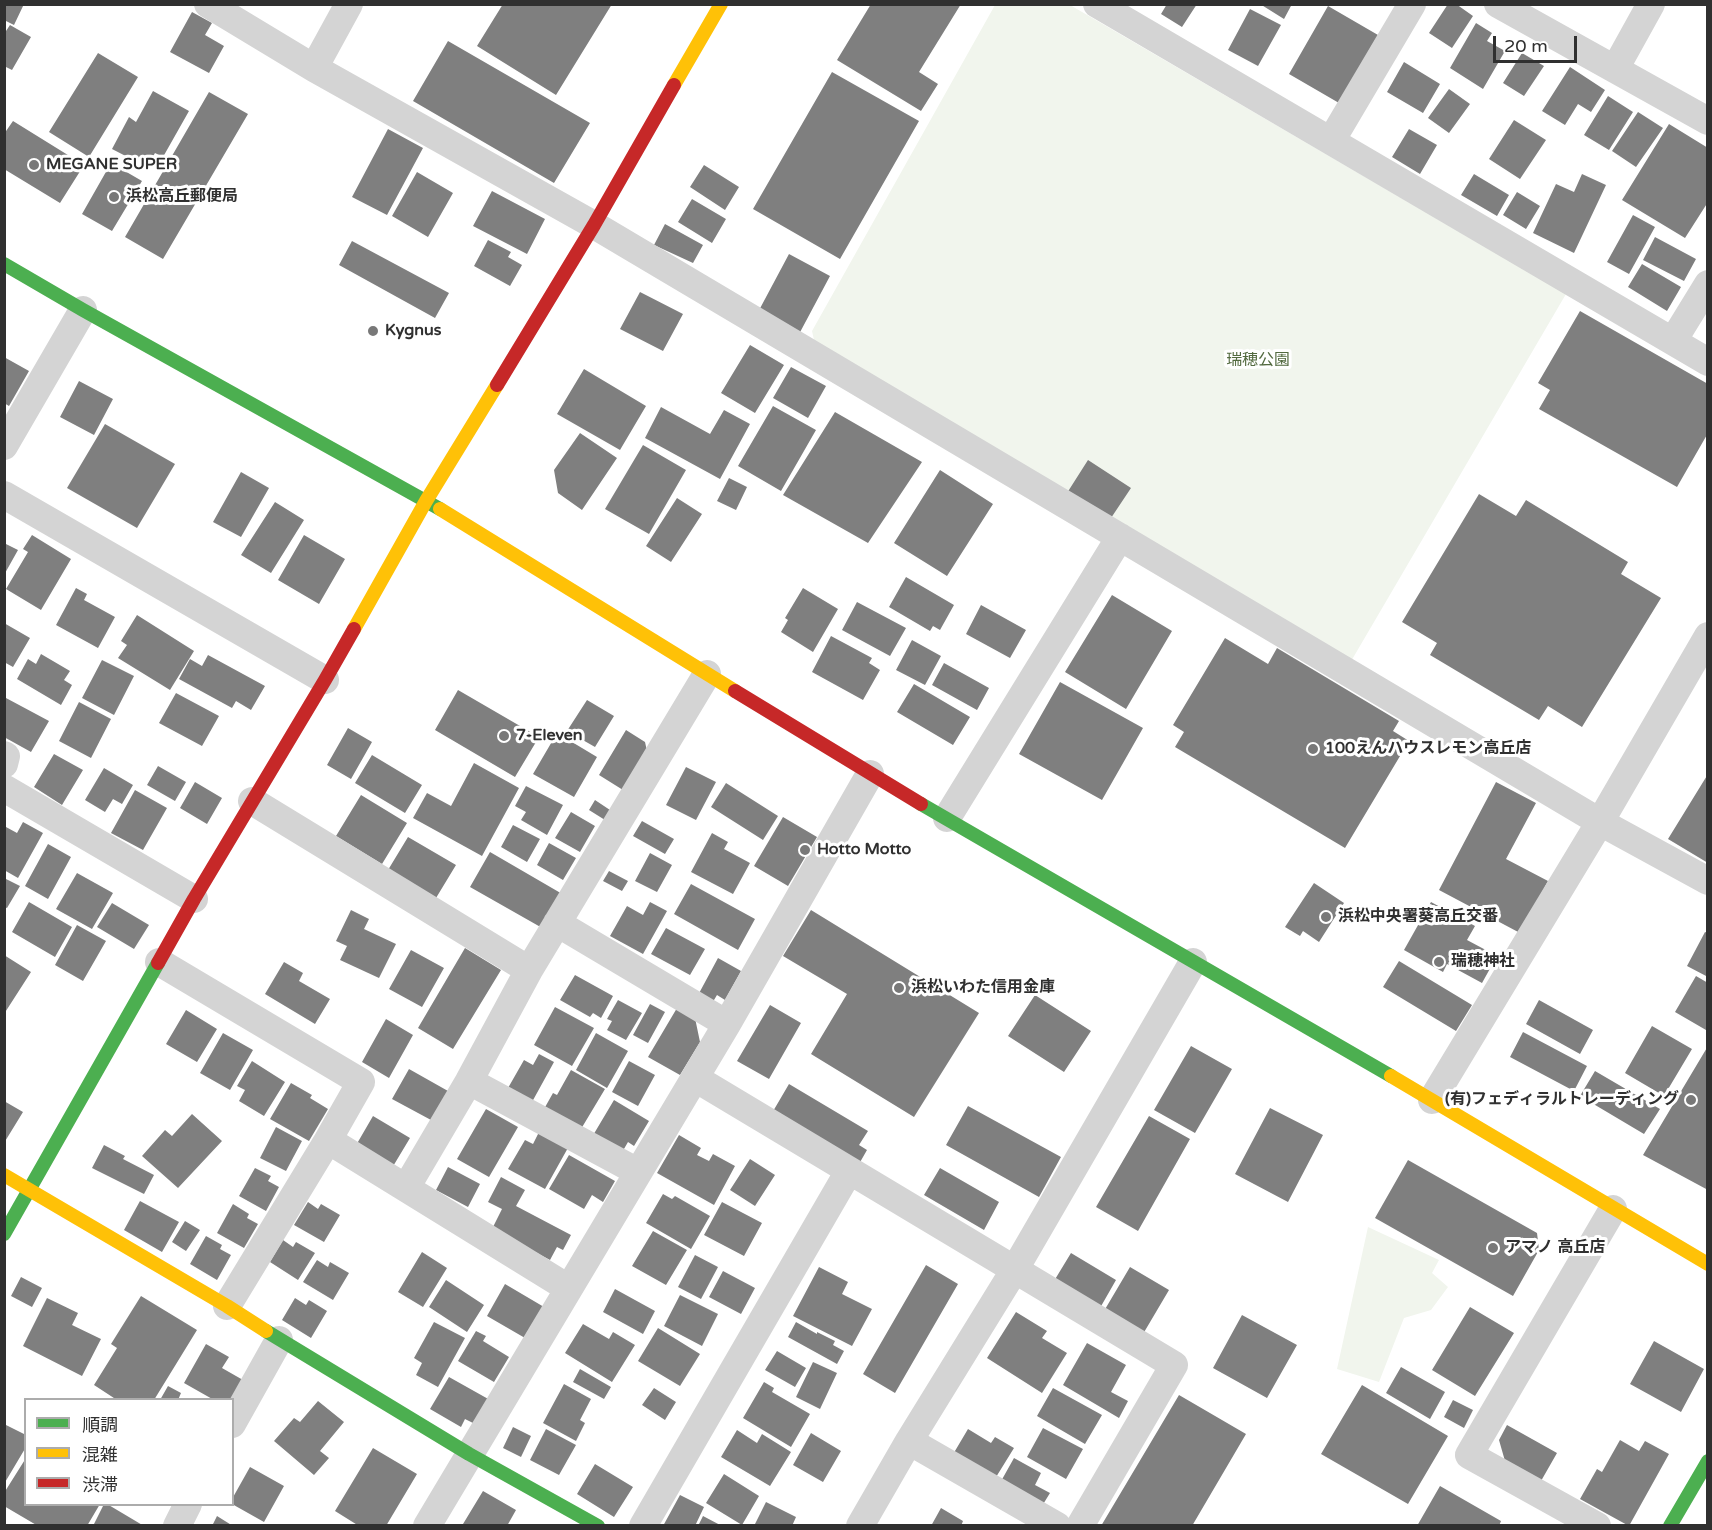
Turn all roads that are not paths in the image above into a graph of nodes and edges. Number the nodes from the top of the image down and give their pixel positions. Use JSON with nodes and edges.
{"nodes":[{"id":1,"x":208,"y":4,"type":"edge"},
{"id":2,"x":350,"y":4,"type":"edge"},
{"id":3,"x":721,"y":4,"type":"edge"},
{"id":4,"x":1097,"y":4,"type":"edge"},
{"id":5,"x":1412,"y":4,"type":"edge"},
{"id":6,"x":1498,"y":4,"type":"edge"},
{"id":7,"x":1651,"y":4,"type":"edge"},
{"id":8,"x":314,"y":68,"type":"junction"},
{"id":9,"x":1615,"y":69,"type":"junction"},
{"id":10,"x":1707,"y":121,"type":"edge"},
{"id":11,"x":1331,"y":141,"type":"junction"},
{"id":12,"x":594,"y":225,"type":"junction"},
{"id":13,"x":4,"y":264,"type":"edge"},
{"id":14,"x":1707,"y":284,"type":"edge"},
{"id":15,"x":82,"y":310,"type":"junction"},
{"id":16,"x":1673,"y":341,"type":"junction"},
{"id":17,"x":1707,"y":362,"type":"edge"},
{"id":18,"x":4,"y":446,"type":"edge"},
{"id":19,"x":4,"y":495,"type":"edge"},
{"id":20,"x":426,"y":501,"type":"junction"},
{"id":21,"x":1120,"y":537,"type":"junction"},
{"id":22,"x":1707,"y":636,"type":"edge"},
{"id":23,"x":707,"y":674,"type":"junction"},
{"id":24,"x":325,"y":680,"type":"junction"},
{"id":25,"x":4,"y":754,"type":"edge"},
{"id":26,"x":4,"y":764,"type":"edge"},
{"id":27,"x":870,"y":774,"type":"junction"},
{"id":28,"x":4,"y":789,"type":"edge"},
{"id":29,"x":252,"y":801,"type":"junction"},
{"id":30,"x":947,"y":818,"type":"junction"},
{"id":31,"x":1600,"y":822,"type":"junction"},
{"id":32,"x":1707,"y":881,"type":"edge"},
{"id":33,"x":194,"y":899,"type":"junction"},
{"id":34,"x":557,"y":923,"type":"junction"},
{"id":35,"x":159,"y":962,"type":"junction"},
{"id":36,"x":1193,"y":962,"type":"junction"},
{"id":37,"x":529,"y":970,"type":"junction"},
{"id":38,"x":727,"y":1024,"type":"junction"},
{"id":39,"x":695,"y":1078,"type":"junction"},
{"id":40,"x":469,"y":1081,"type":"junction"},
{"id":41,"x":1432,"y":1100,"type":"junction"},
{"id":42,"x":328,"y":1140,"type":"junction"},
{"id":43,"x":849,"y":1171,"type":"junction"},
{"id":44,"x":638,"y":1172,"type":"junction"},
{"id":45,"x":4,"y":1174,"type":"edge"},
{"id":46,"x":406,"y":1188,"type":"junction"},
{"id":47,"x":30,"y":1189,"type":"junction"},
{"id":48,"x":1613,"y":1209,"type":"junction"},
{"id":49,"x":4,"y":1234,"type":"edge"},
{"id":50,"x":1707,"y":1264,"type":"edge"},
{"id":51,"x":1015,"y":1269,"type":"junction"},
{"id":52,"x":568,"y":1288,"type":"junction"},
{"id":53,"x":227,"y":1306,"type":"junction"},
{"id":54,"x":279,"y":1340,"type":"junction"},
{"id":55,"x":234,"y":1420,"type":"edge"},
{"id":56,"x":909,"y":1442,"type":"junction"},
{"id":57,"x":469,"y":1454,"type":"junction"},
{"id":58,"x":1707,"y":1461,"type":"edge"},
{"id":59,"x":187,"y":1506,"type":"edge"},
{"id":60,"x":177,"y":1526,"type":"edge"},
{"id":61,"x":427,"y":1526,"type":"edge"},
{"id":62,"x":598,"y":1526,"type":"edge"},
{"id":63,"x":643,"y":1526,"type":"edge"},
{"id":64,"x":860,"y":1526,"type":"edge"},
{"id":65,"x":1058,"y":1526,"type":"edge"},
{"id":66,"x":1080,"y":1526,"type":"edge"},
{"id":67,"x":1597,"y":1526,"type":"edge"},
{"id":68,"x":1670,"y":1526,"type":"edge"}],
"edges":[{"from":1,"to":8,"type":"street"},
{"from":2,"to":8,"type":"street"},
{"from":3,"to":12,"type":"street"},
{"from":4,"to":11,"type":"street"},
{"from":5,"to":11,"type":"street"},
{"from":6,"to":9,"type":"street"},
{"from":7,"to":9,"type":"street"},
{"from":8,"to":12,"type":"street"},
{"from":9,"to":10,"type":"street"},
{"from":11,"to":16,"type":"street"},
{"from":12,"to":20,"type":"street"},
{"from":12,"to":21,"type":"street"},
{"from":13,"to":15,"type":"street"},
{"from":14,"to":16,"type":"street"},
{"from":15,"to":18,"type":"street"},
{"from":15,"to":20,"type":"street"},
{"from":16,"to":17,"type":"street"},
{"from":19,"to":24,"type":"street"},
{"from":20,"to":23,"type":"street"},
{"from":20,"to":24,"type":"street"},
{"from":21,"to":30,"type":"street"},
{"from":21,"to":31,"type":"street"},
{"from":22,"to":31,"type":"street"},
{"from":23,"to":27,"type":"street"},
{"from":23,"to":34,"type":"street"},
{"from":24,"to":29,"type":"street"},
{"from":25,"to":26,"type":"street"},
{"from":27,"to":30,"type":"street"},
{"from":27,"to":38,"type":"street"},
{"from":28,"to":33,"type":"street"},
{"from":29,"to":33,"type":"street"},
{"from":29,"to":37,"type":"street"},
{"from":30,"to":36,"type":"street"},
{"from":31,"to":32,"type":"street"},
{"from":31,"to":41,"type":"street"},
{"from":33,"to":35,"type":"street"},
{"from":34,"to":37,"type":"street"},
{"from":34,"to":38,"type":"street"},
{"from":35,"to":42,"type":"street"},
{"from":35,"to":47,"type":"street"},
{"from":36,"to":41,"type":"street"},
{"from":36,"to":51,"type":"street"},
{"from":37,"to":40,"type":"street"},
{"from":38,"to":39,"type":"street"},
{"from":39,"to":43,"type":"street"},
{"from":39,"to":44,"type":"street"},
{"from":40,"to":44,"type":"street"},
{"from":40,"to":46,"type":"street"},
{"from":41,"to":48,"type":"street"},
{"from":42,"to":46,"type":"street"},
{"from":42,"to":53,"type":"street"},
{"from":43,"to":51,"type":"street"},
{"from":43,"to":63,"type":"street"},
{"from":44,"to":52,"type":"street"},
{"from":45,"to":47,"type":"street"},
{"from":46,"to":52,"type":"street"},
{"from":47,"to":49,"type":"street"},
{"from":47,"to":53,"type":"street"},
{"from":48,"to":50,"type":"street"},
{"from":48,"to":67,"type":"street"},
{"from":51,"to":56,"type":"street"},
{"from":51,"to":66,"type":"street"},
{"from":52,"to":57,"type":"street"},
{"from":53,"to":54,"type":"street"},
{"from":54,"to":55,"type":"street"},
{"from":54,"to":57,"type":"street"},
{"from":56,"to":64,"type":"street"},
{"from":56,"to":65,"type":"street"},
{"from":57,"to":61,"type":"street"},
{"from":57,"to":62,"type":"street"},
{"from":58,"to":68,"type":"street"},
{"from":59,"to":60,"type":"street"}]}
